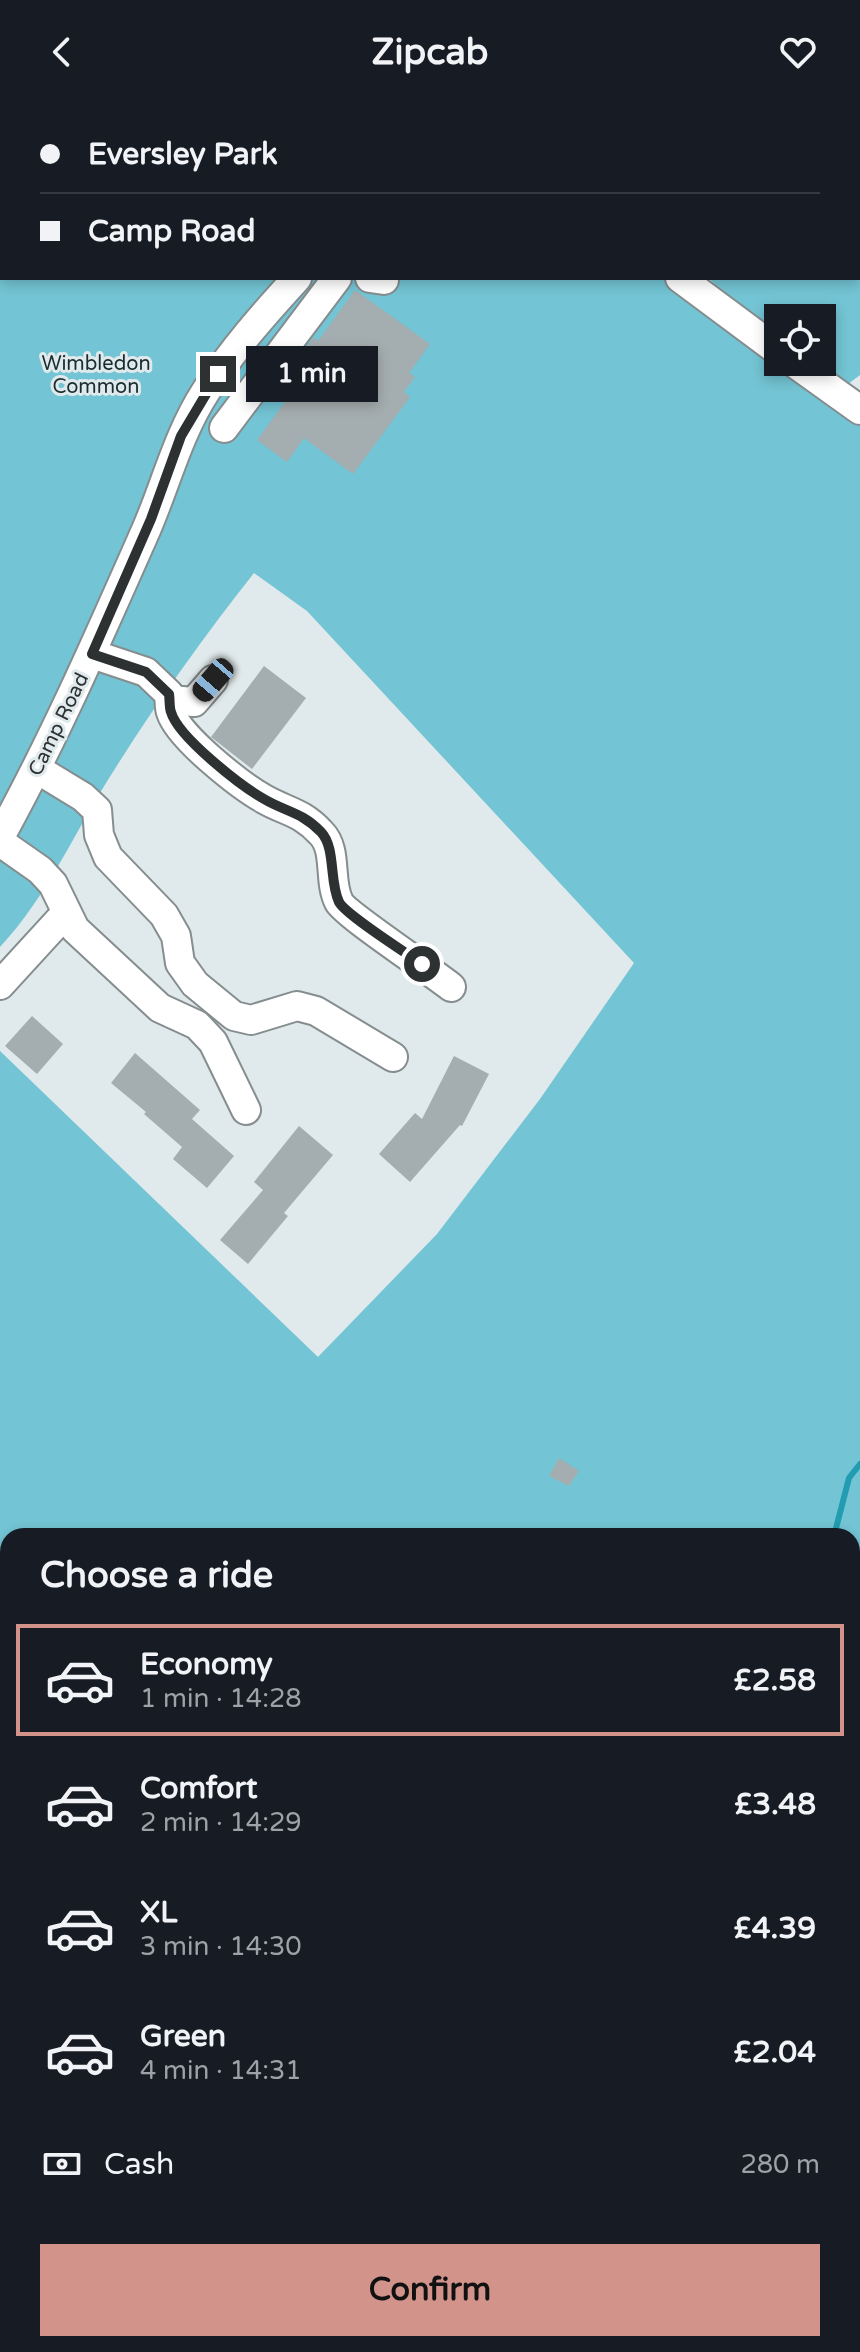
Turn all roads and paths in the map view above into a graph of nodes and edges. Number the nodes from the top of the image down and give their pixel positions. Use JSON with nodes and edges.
{"nodes":[{"id":1,"x":295,"y":280,"type":"edge"},
{"id":2,"x":335,"y":280,"type":"edge"},
{"id":3,"x":683,"y":280,"type":"edge"},
{"id":4,"x":764,"y":341,"type":"edge"},
{"id":5,"x":813,"y":376,"type":"edge"},
{"id":6,"x":860,"y":410,"type":"edge"},
{"id":7,"x":224,"y":428,"type":"dead end"},
{"id":8,"x":92,"y":654,"type":"junction"},
{"id":9,"x":213,"y":680,"type":"dead end"},
{"id":10,"x":170,"y":700,"type":"junction"},
{"id":11,"x":37,"y":769,"type":"junction"},
{"id":12,"x":0,"y":840,"type":"edge"},
{"id":13,"x":65,"y":914,"type":"junction"},
{"id":14,"x":0,"y":985,"type":"edge"},
{"id":15,"x":451,"y":987,"type":"dead end"},
{"id":16,"x":393,"y":1057,"type":"dead end"},
{"id":17,"x":246,"y":1110,"type":"dead end"}],
"edges":[{"from":1,"to":8,"type":"street","name":"Camp Road"},
{"from":2,"to":7,"type":"street"},
{"from":3,"to":4,"type":"street"},
{"from":5,"to":6,"type":"street"},
{"from":8,"to":10,"type":"street"},
{"from":8,"to":11,"type":"street","name":"Camp Road"},
{"from":9,"to":10,"type":"street"},
{"from":10,"to":15,"type":"street"},
{"from":11,"to":12,"type":"street","name":"Camp Road"},
{"from":11,"to":16,"type":"street"},
{"from":12,"to":13,"type":"street"},
{"from":13,"to":14,"type":"street"},
{"from":13,"to":17,"type":"street"}]}
